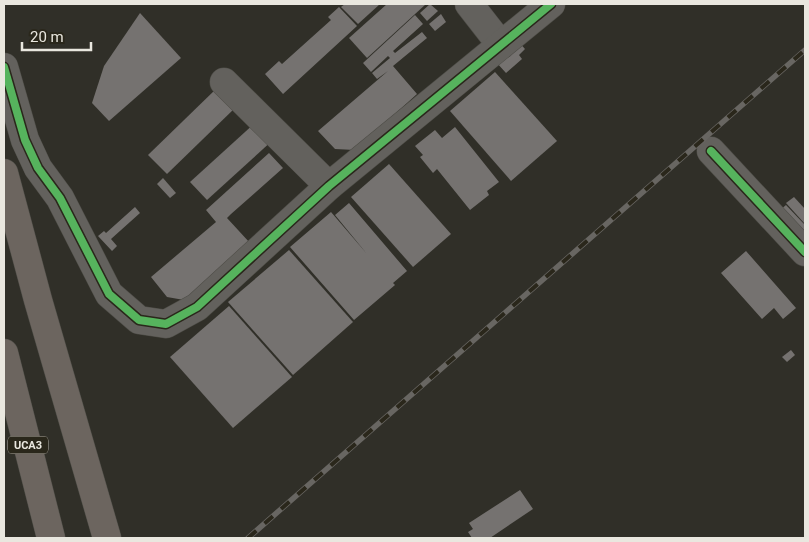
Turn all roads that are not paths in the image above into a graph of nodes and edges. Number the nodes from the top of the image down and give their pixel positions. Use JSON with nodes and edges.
{"nodes":[{"id":1,"x":469,"y":4,"type":"edge"},
{"id":2,"x":551,"y":4,"type":"edge"},
{"id":3,"x":501,"y":45,"type":"junction"},
{"id":4,"x":4,"y":66,"type":"edge"},
{"id":5,"x":224,"y":82,"type":"dead end"},
{"id":6,"x":711,"y":150,"type":"dead end"},
{"id":7,"x":4,"y":173,"type":"edge"},
{"id":8,"x":329,"y":186,"type":"junction"},
{"id":9,"x":805,"y":252,"type":"edge"},
{"id":10,"x":4,"y":353,"type":"edge"},
{"id":11,"x":51,"y":538,"type":"edge"},
{"id":12,"x":107,"y":538,"type":"edge"}],
"edges":[{"from":1,"to":3,"type":"street"},
{"from":2,"to":3,"type":"street"},
{"from":3,"to":8,"type":"street"},
{"from":4,"to":8,"type":"street"},
{"from":5,"to":8,"type":"street"},
{"from":6,"to":9,"type":"street"},
{"from":7,"to":12,"type":"main road"},
{"from":10,"to":11,"type":"main road","number":"UCA3"}]}
